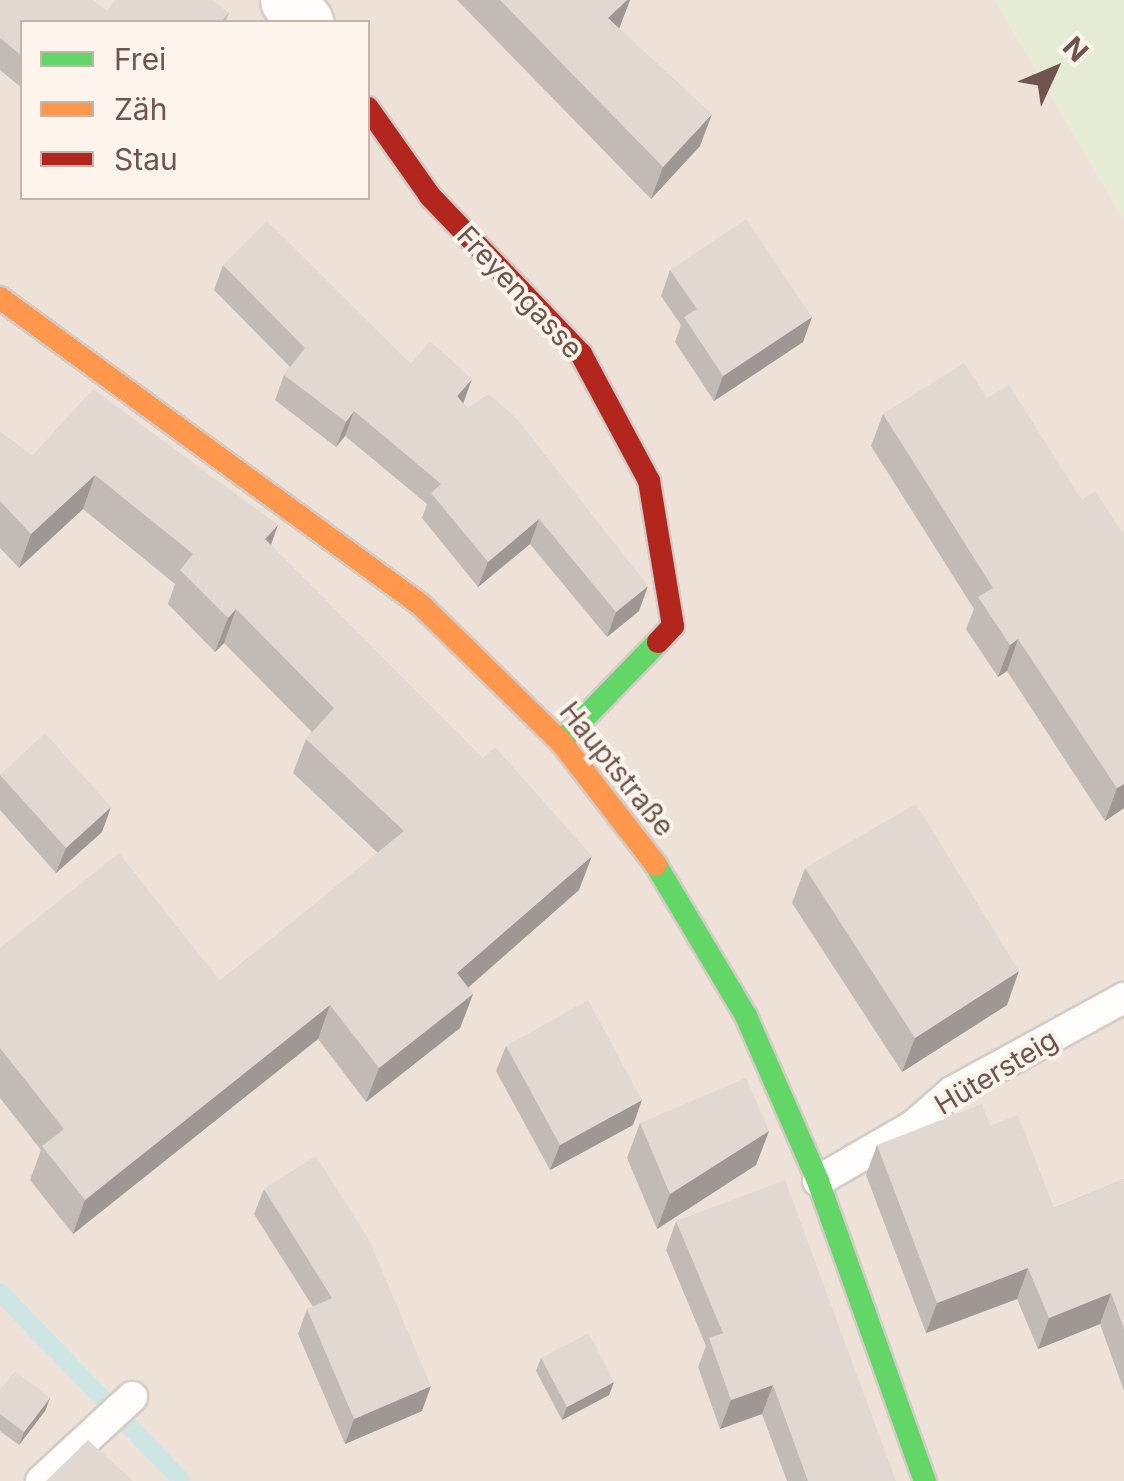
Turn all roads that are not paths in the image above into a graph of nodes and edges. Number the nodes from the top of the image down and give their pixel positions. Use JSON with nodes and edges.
{"nodes":[{"id":1,"x":288,"y":0,"type":"edge"},
{"id":2,"x":303,"y":20,"type":"edge"},
{"id":3,"x":370,"y":111,"type":"edge"},
{"id":4,"x":0,"y":298,"type":"edge"},
{"id":5,"x":561,"y":742,"type":"junction"},
{"id":6,"x":1124,"y":998,"type":"edge"},
{"id":7,"x":818,"y":1180,"type":"junction"},
{"id":8,"x":129,"y":1400,"type":"dead end"},
{"id":9,"x":41,"y":1481,"type":"edge"},
{"id":10,"x":924,"y":1481,"type":"edge"}],
"edges":[{"from":1,"to":2,"type":"street"},
{"from":3,"to":5,"type":"main road","name":"Freyengasse"},
{"from":4,"to":5,"type":"main road","name":"Hauptstraße"},
{"from":5,"to":7,"type":"main road","name":"Hauptstraße"},
{"from":6,"to":7,"type":"lane","name":"Hütersteig"},
{"from":7,"to":10,"type":"main road","name":"Hauptstraße"},
{"from":8,"to":9,"type":"lane"}]}
